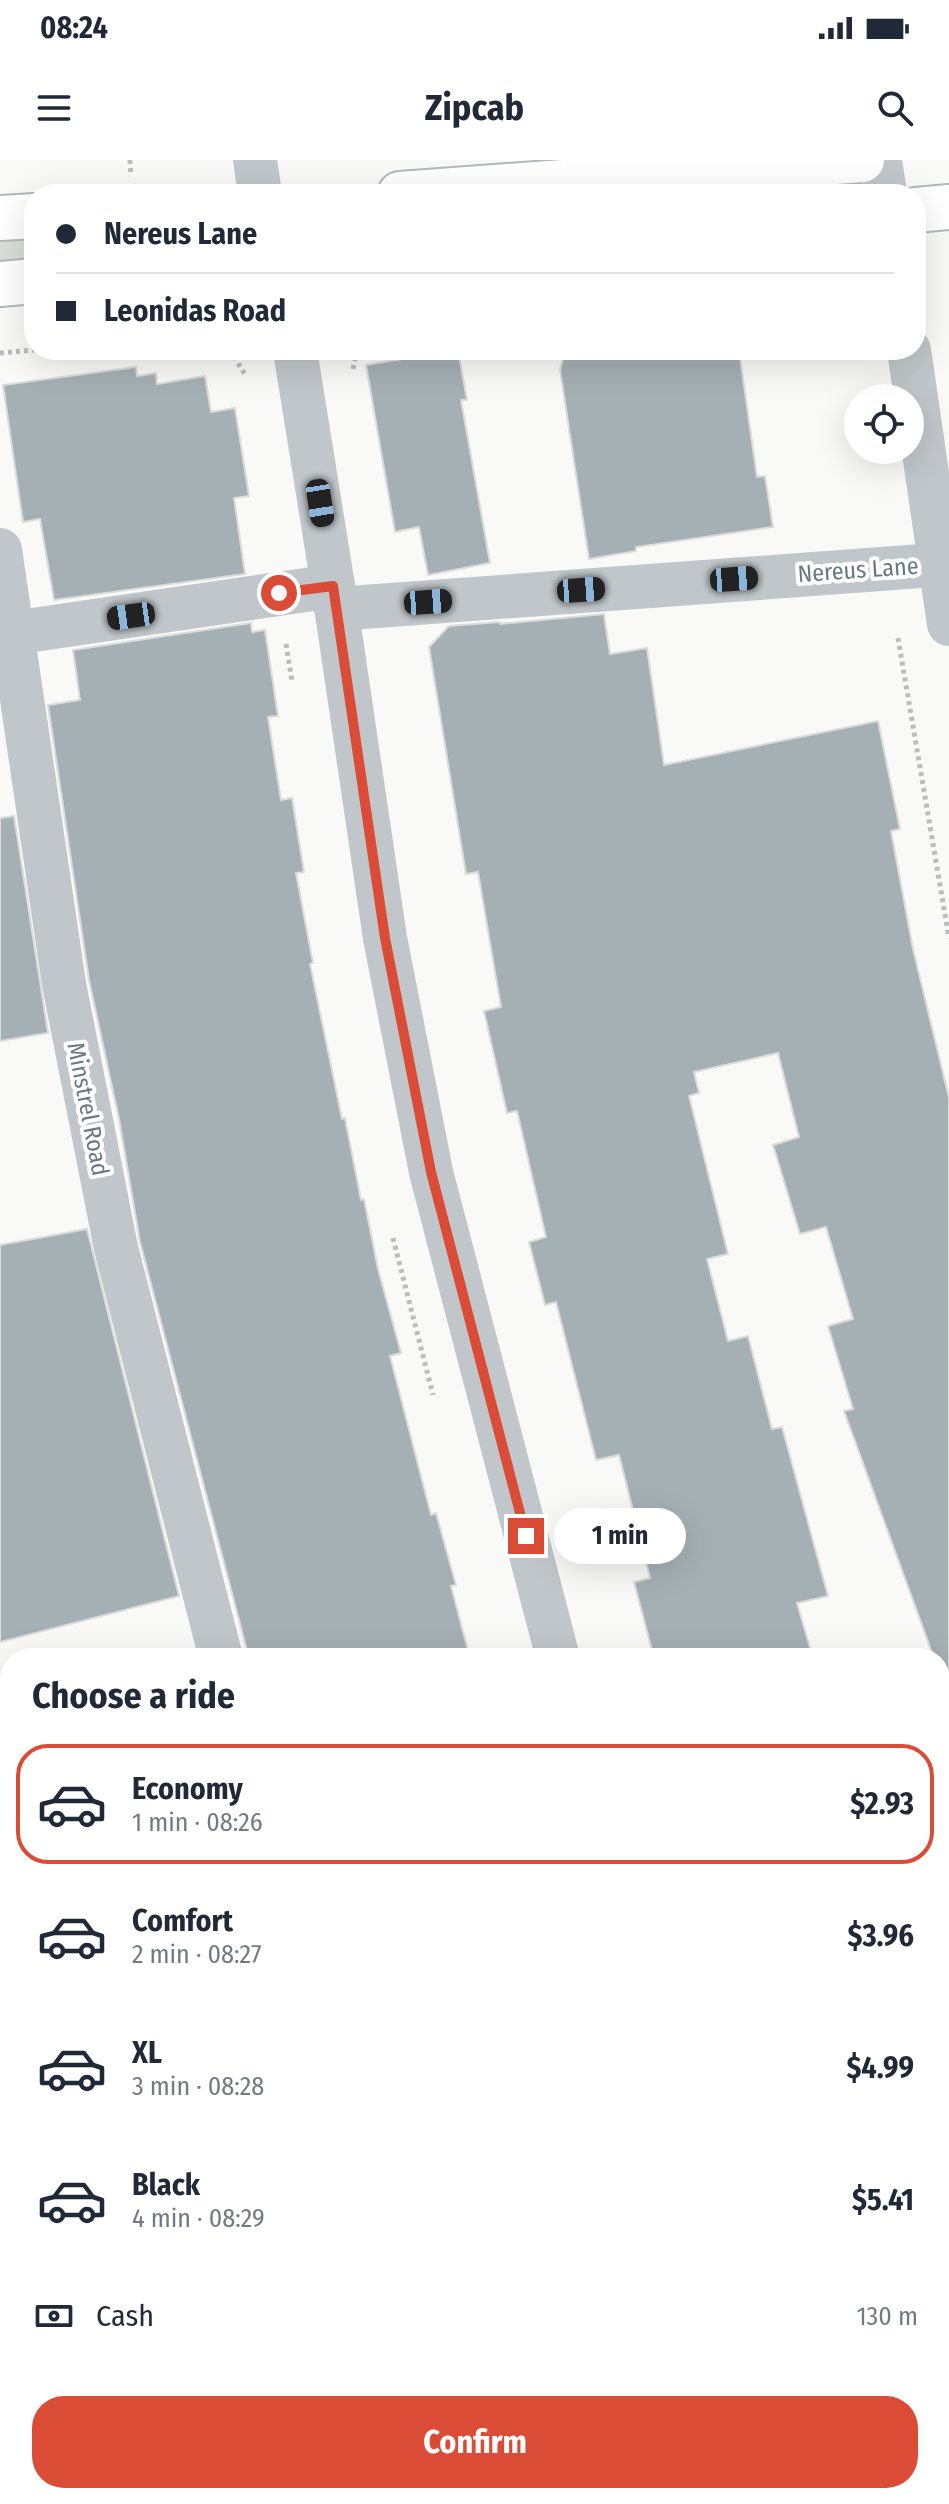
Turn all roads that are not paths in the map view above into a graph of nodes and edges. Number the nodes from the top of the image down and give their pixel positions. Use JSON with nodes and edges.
{"nodes":[{"id":1,"x":255,"y":160,"type":"edge"},
{"id":2,"x":862,"y":160,"type":"edge"},
{"id":3,"x":880,"y":160,"type":"edge"},
{"id":4,"x":259,"y":184,"type":"edge"},
{"id":5,"x":536,"y":184,"type":"edge"},
{"id":6,"x":884,"y":184,"type":"edge"},
{"id":7,"x":949,"y":207,"type":"edge"},
{"id":8,"x":926,"y":209,"type":"edge"},
{"id":9,"x":24,"y":217,"type":"edge"},
{"id":10,"x":0,"y":218,"type":"edge"},
{"id":11,"x":24,"y":282,"type":"edge"},
{"id":12,"x":0,"y":284,"type":"edge"},
{"id":13,"x":297,"y":360,"type":"edge"},
{"id":14,"x":911,"y":360,"type":"edge"},
{"id":15,"x":0,"y":550,"type":"edge"},
{"id":16,"x":945,"y":564,"type":"edge"},
{"id":17,"x":335,"y":597,"type":"junction"},
{"id":18,"x":949,"y":624,"type":"edge"},
{"id":19,"x":13,"y":633,"type":"junction"},
{"id":20,"x":218,"y":1648,"type":"edge"},
{"id":21,"x":555,"y":1648,"type":"edge"}],
"edges":[{"from":1,"to":4,"type":"street"},
{"from":2,"to":5,"type":"main road"},
{"from":3,"to":6,"type":"street"},
{"from":7,"to":8,"type":"main road"},
{"from":9,"to":10,"type":"main road"},
{"from":11,"to":12,"type":"main road"},
{"from":13,"to":17,"type":"street"},
{"from":14,"to":16,"type":"street"},
{"from":15,"to":19,"type":"street","name":"Minstrel Road"},
{"from":16,"to":17,"type":"street","name":"Nereus Lane"},
{"from":16,"to":18,"type":"street"},
{"from":17,"to":19,"type":"street","name":"Nereus Lane"},
{"from":17,"to":21,"type":"street"},
{"from":19,"to":20,"type":"street","name":"Minstrel Road"}]}
